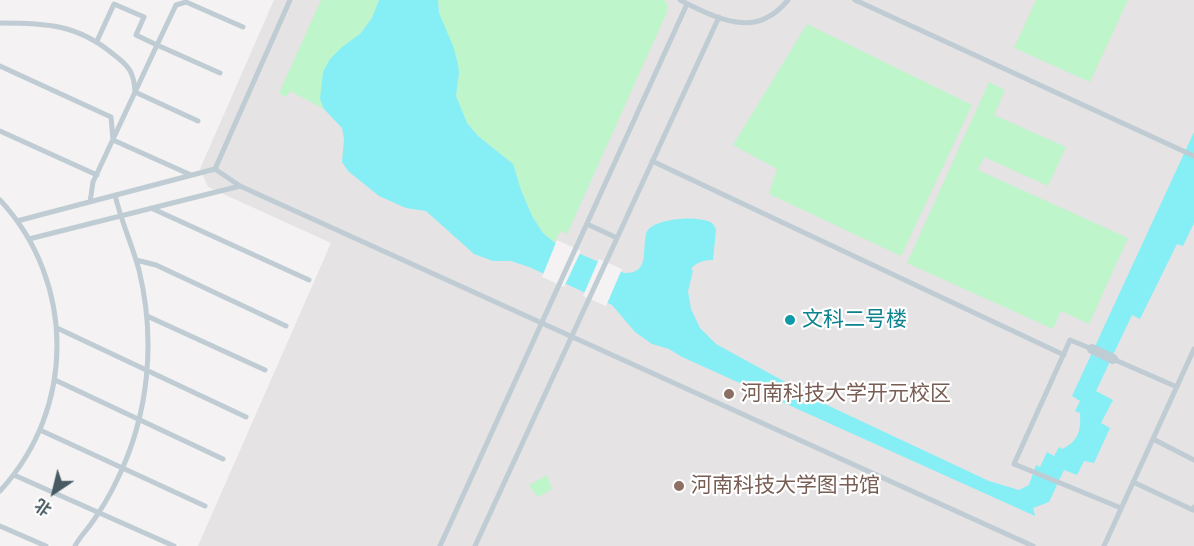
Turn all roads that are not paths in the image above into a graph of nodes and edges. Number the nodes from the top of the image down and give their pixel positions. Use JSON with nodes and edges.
{"nodes":[{"id":1,"x":291,"y":0,"type":"edge"},
{"id":2,"x":680,"y":0,"type":"edge"},
{"id":3,"x":788,"y":0,"type":"edge"},
{"id":4,"x":855,"y":0,"type":"edge"},
{"id":5,"x":687,"y":4,"type":"junction"},
{"id":6,"x":719,"y":17,"type":"junction"},
{"id":7,"x":0,"y":23,"type":"edge"},
{"id":8,"x":243,"y":27,"type":"dead end"},
{"id":9,"x":97,"y":41,"type":"junction"},
{"id":10,"x":157,"y":45,"type":"junction"},
{"id":11,"x":0,"y":66,"type":"edge"},
{"id":12,"x":220,"y":73,"type":"dead end"},
{"id":13,"x":135,"y":92,"type":"junction"},
{"id":14,"x":198,"y":121,"type":"dead end"},
{"id":15,"x":0,"y":131,"type":"edge"},
{"id":16,"x":113,"y":140,"type":"junction"},
{"id":17,"x":1194,"y":156,"type":"edge"},
{"id":18,"x":652,"y":161,"type":"junction"},
{"id":19,"x":215,"y":169,"type":"junction"},
{"id":20,"x":97,"y":175,"type":"junction"},
{"id":21,"x":191,"y":175,"type":"junction"},
{"id":22,"x":240,"y":186,"type":"junction"},
{"id":23,"x":115,"y":195,"type":"junction"},
{"id":24,"x":0,"y":200,"type":"edge"},
{"id":25,"x":90,"y":202,"type":"junction"},
{"id":26,"x":151,"y":208,"type":"junction"},
{"id":27,"x":120,"y":216,"type":"junction"},
{"id":28,"x":17,"y":221,"type":"junction"},
{"id":29,"x":587,"y":224,"type":"junction"},
{"id":30,"x":617,"y":238,"type":"junction"},
{"id":31,"x":29,"y":239,"type":"junction"},
{"id":32,"x":136,"y":260,"type":"junction"},
{"id":33,"x":309,"y":280,"type":"dead end"},
{"id":34,"x":147,"y":315,"type":"junction"},
{"id":35,"x":542,"y":323,"type":"junction"},
{"id":36,"x":286,"y":326,"type":"dead end"},
{"id":37,"x":57,"y":328,"type":"junction"},
{"id":38,"x":572,"y":337,"type":"junction"},
{"id":39,"x":1194,"y":349,"type":"edge"},
{"id":40,"x":1092,"y":350,"type":"joint"},
{"id":41,"x":1064,"y":355,"type":"junction"},
{"id":42,"x":1113,"y":359,"type":"joint"},
{"id":43,"x":147,"y":370,"type":"junction"},
{"id":44,"x":265,"y":370,"type":"dead end"},
{"id":45,"x":55,"y":380,"type":"junction"},
{"id":46,"x":1177,"y":387,"type":"junction"},
{"id":47,"x":246,"y":417,"type":"dead end"},
{"id":48,"x":139,"y":420,"type":"junction"},
{"id":49,"x":40,"y":430,"type":"junction"},
{"id":50,"x":1153,"y":438,"type":"junction"},
{"id":51,"x":223,"y":459,"type":"dead end"},
{"id":52,"x":1194,"y":459,"type":"edge"},
{"id":53,"x":123,"y":468,"type":"junction"},
{"id":54,"x":14,"y":475,"type":"junction"},
{"id":55,"x":1133,"y":482,"type":"junction"},
{"id":56,"x":0,"y":491,"type":"edge"},
{"id":57,"x":206,"y":506,"type":"dead end"},
{"id":58,"x":1194,"y":507,"type":"edge"},
{"id":59,"x":1121,"y":508,"type":"junction"},
{"id":60,"x":99,"y":512,"type":"junction"},
{"id":61,"x":0,"y":526,"type":"edge"},
{"id":62,"x":46,"y":546,"type":"edge"},
{"id":63,"x":75,"y":546,"type":"edge"},
{"id":64,"x":174,"y":546,"type":"edge"},
{"id":65,"x":440,"y":546,"type":"edge"},
{"id":66,"x":475,"y":546,"type":"edge"},
{"id":67,"x":1034,"y":546,"type":"edge"},
{"id":68,"x":1104,"y":546,"type":"edge"}],
"edges":[{"from":1,"to":19,"type":"lane"},
{"from":2,"to":5,"type":"lane"},
{"from":3,"to":6,"type":"lane"},
{"from":4,"to":17,"type":"lane"},
{"from":5,"to":6,"type":"lane"},
{"from":5,"to":29,"type":"lane"},
{"from":6,"to":18,"type":"lane"},
{"from":7,"to":9,"type":"lane"},
{"from":8,"to":10,"type":"lane"},
{"from":9,"to":10,"type":"lane"},
{"from":9,"to":13,"type":"lane"},
{"from":10,"to":12,"type":"lane"},
{"from":10,"to":13,"type":"lane"},
{"from":11,"to":16,"type":"lane"},
{"from":13,"to":14,"type":"lane"},
{"from":13,"to":16,"type":"lane"},
{"from":15,"to":20,"type":"lane"},
{"from":16,"to":20,"type":"lane"},
{"from":16,"to":21,"type":"lane"},
{"from":18,"to":30,"type":"lane"},
{"from":18,"to":41,"type":"lane"},
{"from":19,"to":21,"type":"lane"},
{"from":19,"to":22,"type":"lane"},
{"from":20,"to":25,"type":"lane"},
{"from":21,"to":23,"type":"lane"},
{"from":22,"to":26,"type":"lane"},
{"from":22,"to":35,"type":"lane"},
{"from":23,"to":25,"type":"lane"},
{"from":23,"to":27,"type":"lane"},
{"from":24,"to":28,"type":"lane"},
{"from":25,"to":28,"type":"lane"},
{"from":26,"to":27,"type":"lane"},
{"from":26,"to":33,"type":"lane"},
{"from":27,"to":31,"type":"lane"},
{"from":27,"to":32,"type":"lane"},
{"from":28,"to":31,"type":"lane"},
{"from":29,"to":30,"type":"lane"},
{"from":29,"to":35,"type":"lane"},
{"from":30,"to":38,"type":"lane"},
{"from":31,"to":37,"type":"lane"},
{"from":32,"to":34,"type":"lane"},
{"from":32,"to":36,"type":"lane"},
{"from":34,"to":43,"type":"lane"},
{"from":34,"to":44,"type":"lane"},
{"from":35,"to":38,"type":"lane"},
{"from":35,"to":65,"type":"lane"},
{"from":37,"to":43,"type":"lane"},
{"from":37,"to":45,"type":"lane"},
{"from":38,"to":66,"type":"lane"},
{"from":38,"to":67,"type":"lane"},
{"from":39,"to":46,"type":"lane"},
{"from":40,"to":41,"type":"lane"},
{"from":40,"to":42,"type":"street"},
{"from":41,"to":59,"type":"lane"},
{"from":42,"to":46,"type":"lane"},
{"from":43,"to":47,"type":"lane"},
{"from":43,"to":48,"type":"lane"},
{"from":45,"to":48,"type":"lane"},
{"from":45,"to":49,"type":"lane"},
{"from":46,"to":50,"type":"lane"},
{"from":48,"to":51,"type":"lane"},
{"from":48,"to":53,"type":"lane"},
{"from":49,"to":53,"type":"lane"},
{"from":49,"to":54,"type":"lane"},
{"from":50,"to":52,"type":"lane"},
{"from":50,"to":55,"type":"lane"},
{"from":53,"to":57,"type":"lane"},
{"from":53,"to":60,"type":"lane"},
{"from":54,"to":56,"type":"lane"},
{"from":54,"to":60,"type":"lane"},
{"from":55,"to":58,"type":"lane"},
{"from":55,"to":59,"type":"lane"},
{"from":59,"to":68,"type":"lane"},
{"from":60,"to":63,"type":"lane"},
{"from":60,"to":64,"type":"lane"},
{"from":61,"to":62,"type":"lane"}]}
